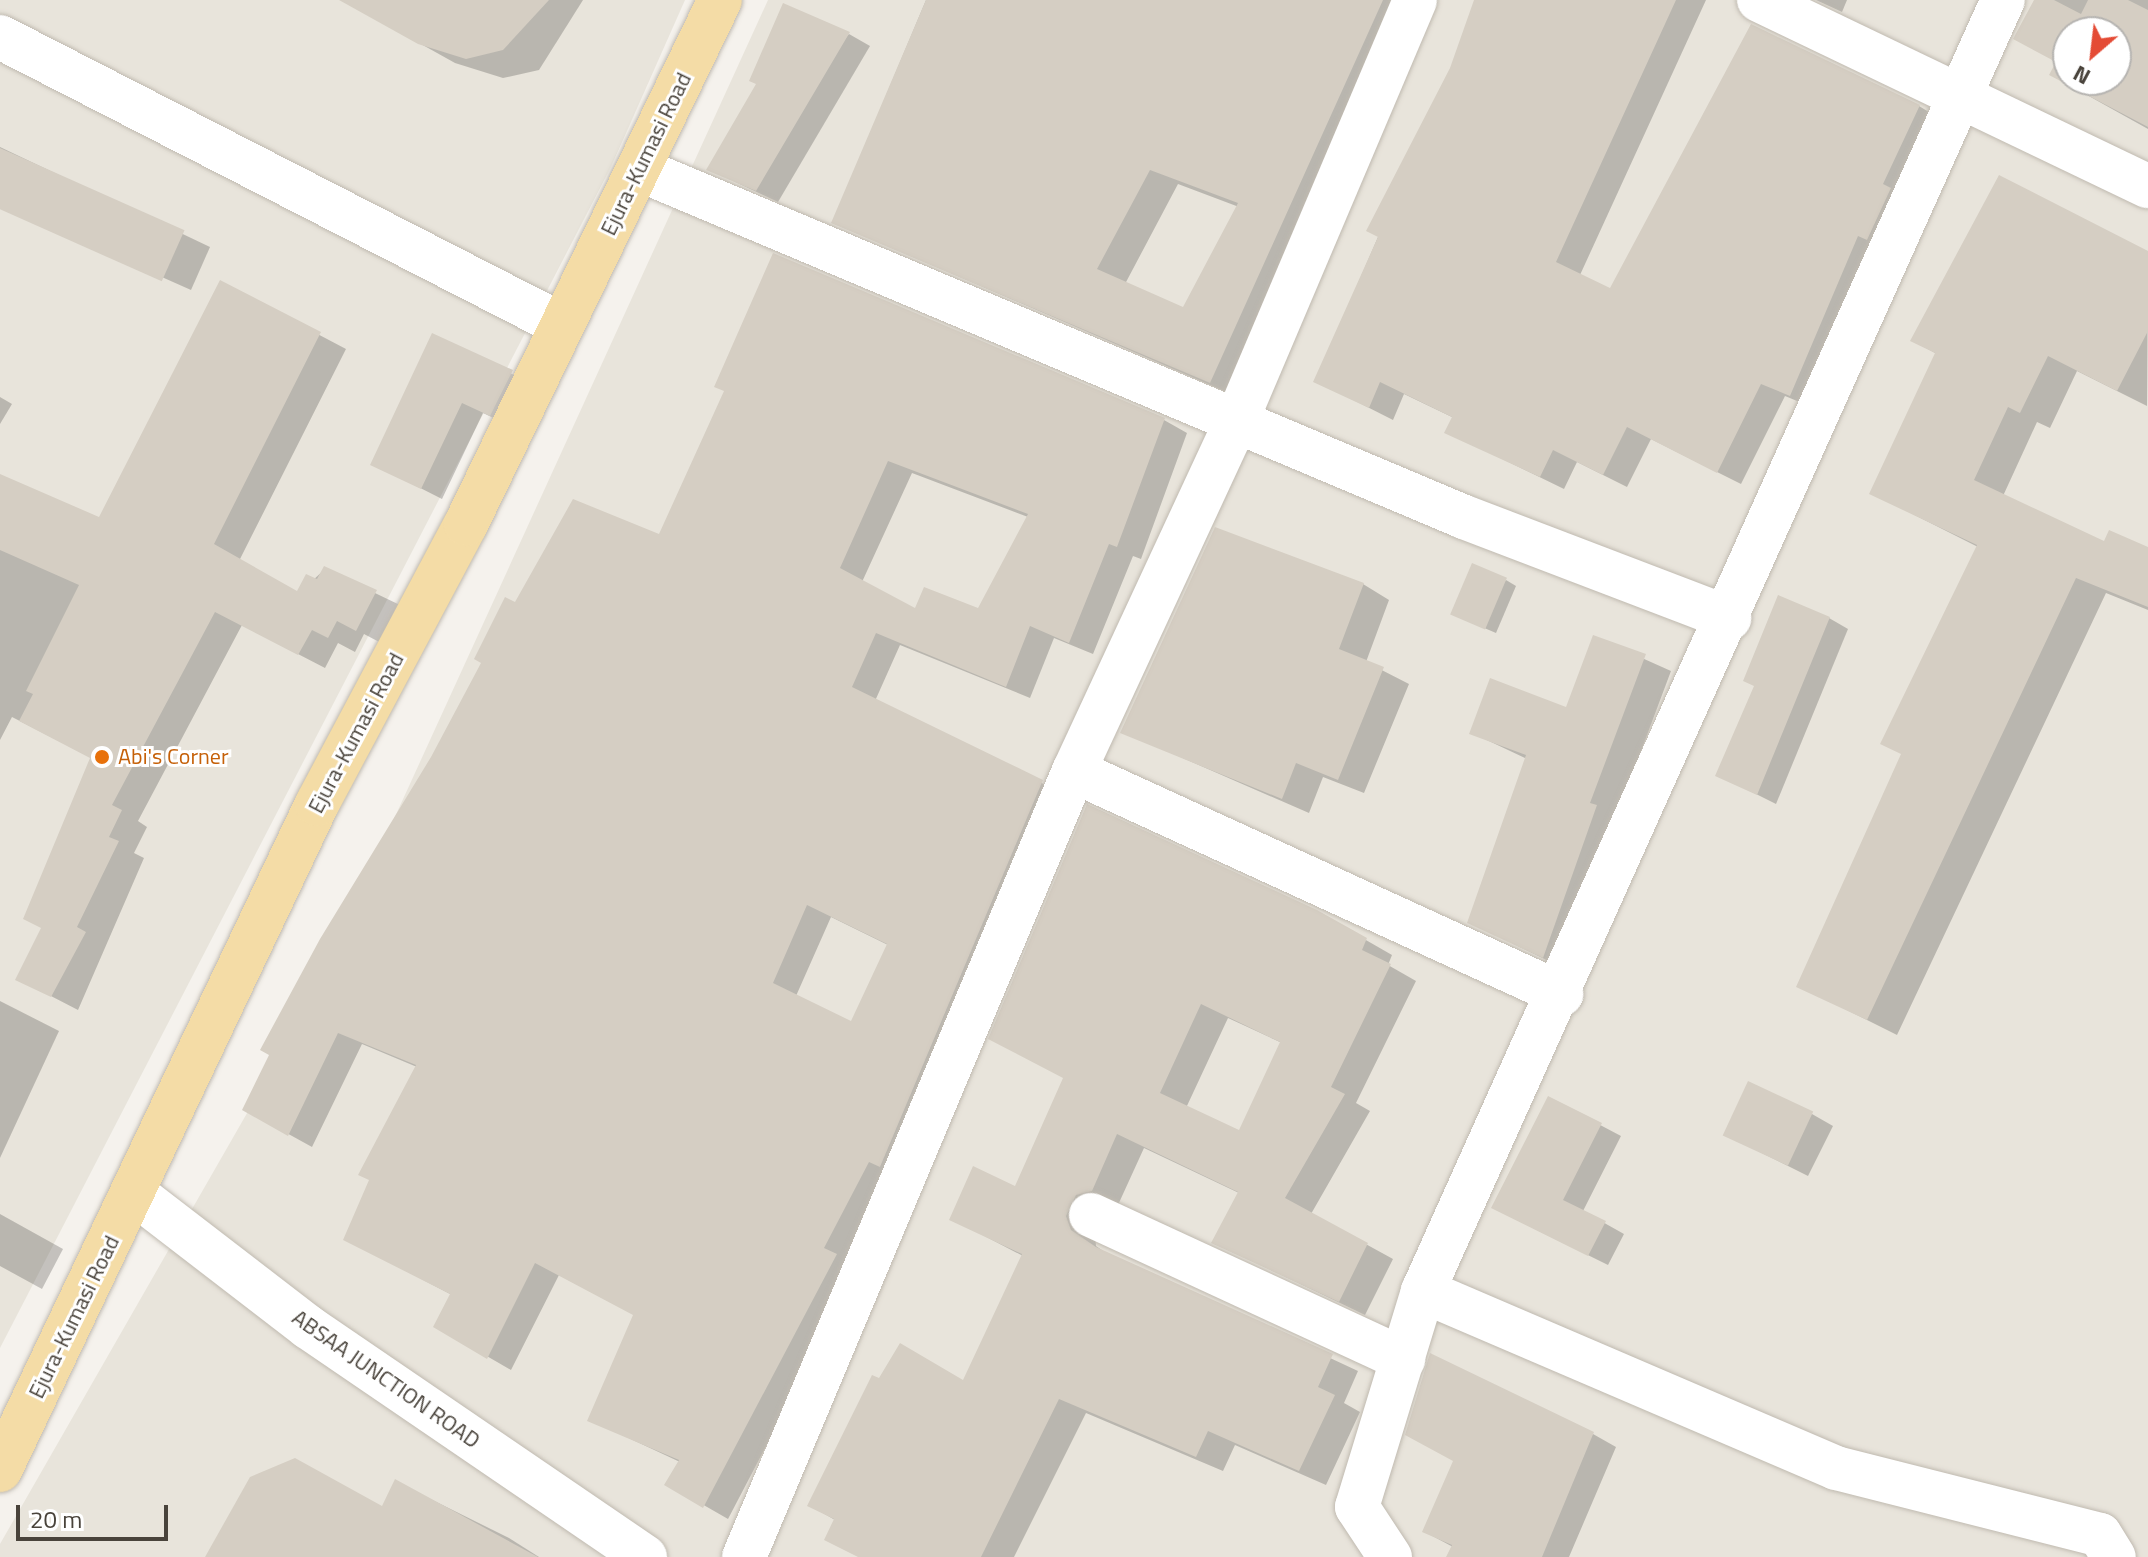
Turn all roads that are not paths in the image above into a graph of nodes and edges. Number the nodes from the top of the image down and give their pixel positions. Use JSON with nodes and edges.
{"nodes":[{"id":1,"x":720,"y":0,"type":"edge"},
{"id":2,"x":1415,"y":0,"type":"edge"},
{"id":3,"x":1759,"y":0,"type":"edge"},
{"id":4,"x":2003,"y":0,"type":"edge"},
{"id":5,"x":0,"y":37,"type":"edge"},
{"id":6,"x":1962,"y":92,"type":"junction"},
{"id":7,"x":641,"y":170,"type":"junction"},
{"id":8,"x":2148,"y":186,"type":"edge"},
{"id":9,"x":558,"y":323,"type":"junction"},
{"id":10,"x":1236,"y":422,"type":"junction"},
{"id":11,"x":1729,"y":618,"type":"junction"},
{"id":12,"x":1074,"y":771,"type":"junction"},
{"id":13,"x":1561,"y":994,"type":"junction"},
{"id":14,"x":134,"y":1193,"type":"junction"},
{"id":15,"x":1091,"y":1215,"type":"dead end"},
{"id":16,"x":1423,"y":1291,"type":"junction"},
{"id":17,"x":1403,"y":1359,"type":"junction"},
{"id":18,"x":0,"y":1470,"type":"edge"},
{"id":19,"x":645,"y":1557,"type":"edge"},
{"id":20,"x":744,"y":1557,"type":"edge"},
{"id":21,"x":1390,"y":1557,"type":"edge"},
{"id":22,"x":2114,"y":1557,"type":"edge"}],
"edges":[{"from":1,"to":7,"type":"main road","name":"Ejura-Kumasi Road"},
{"from":2,"to":10,"type":"street"},
{"from":3,"to":6,"type":"street"},
{"from":4,"to":6,"type":"street"},
{"from":5,"to":9,"type":"street"},
{"from":6,"to":8,"type":"street"},
{"from":6,"to":11,"type":"street"},
{"from":7,"to":9,"type":"main road","name":"Ejura-Kumasi Road"},
{"from":7,"to":10,"type":"street"},
{"from":9,"to":14,"type":"main road","name":"Ejura-Kumasi Road"},
{"from":10,"to":11,"type":"street"},
{"from":10,"to":12,"type":"street"},
{"from":11,"to":13,"type":"street"},
{"from":12,"to":13,"type":"street"},
{"from":12,"to":20,"type":"street"},
{"from":13,"to":16,"type":"street"},
{"from":14,"to":18,"type":"main road","name":"Ejura-Kumasi Road"},
{"from":14,"to":19,"type":"street","name":"ABSAA JUNCTION ROAD"},
{"from":15,"to":17,"type":"street"},
{"from":16,"to":17,"type":"street"},
{"from":16,"to":22,"type":"street"},
{"from":17,"to":21,"type":"street"}]}
